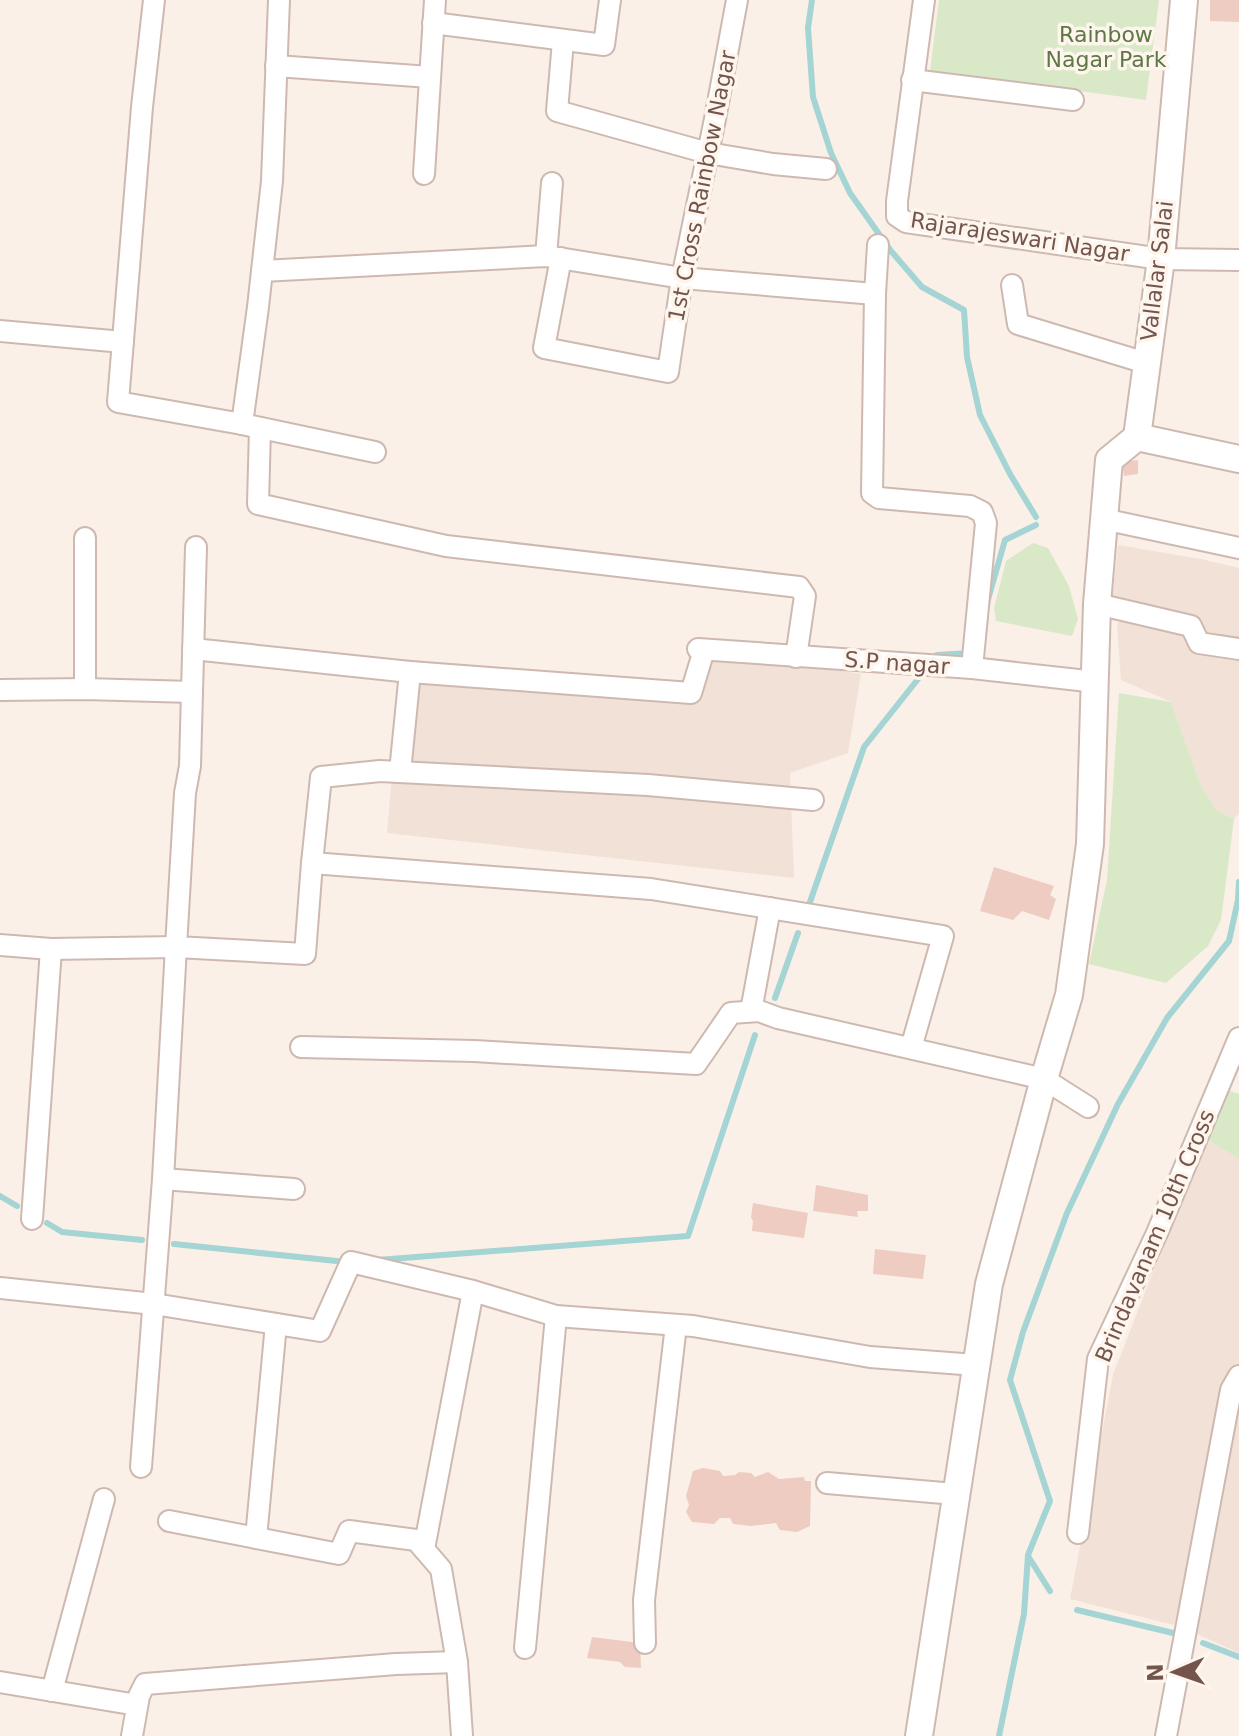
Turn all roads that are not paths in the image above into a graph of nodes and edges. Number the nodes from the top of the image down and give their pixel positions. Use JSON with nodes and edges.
{"nodes":[{"id":1,"x":154,"y":0,"type":"edge"},
{"id":2,"x":279,"y":0,"type":"edge"},
{"id":3,"x":435,"y":0,"type":"edge"},
{"id":4,"x":610,"y":0,"type":"edge"},
{"id":5,"x":737,"y":0,"type":"edge"},
{"id":6,"x":924,"y":0,"type":"edge"},
{"id":7,"x":1184,"y":0,"type":"edge"},
{"id":8,"x":433,"y":23,"type":"junction"},
{"id":9,"x":563,"y":41,"type":"junction"},
{"id":10,"x":276,"y":66,"type":"junction"},
{"id":11,"x":430,"y":77,"type":"junction"},
{"id":12,"x":912,"y":80,"type":"junction"},
{"id":13,"x":1073,"y":100,"type":"dead end"},
{"id":14,"x":708,"y":153,"type":"junction"},
{"id":15,"x":826,"y":169,"type":"dead end"},
{"id":16,"x":424,"y":174,"type":"dead end"},
{"id":17,"x":552,"y":183,"type":"dead end"},
{"id":18,"x":878,"y":245,"type":"dead end"},
{"id":19,"x":553,"y":257,"type":"junction"},
{"id":20,"x":1161,"y":259,"type":"junction"},
{"id":21,"x":1239,"y":260,"type":"edge"},
{"id":22,"x":262,"y":271,"type":"junction"},
{"id":23,"x":682,"y":278,"type":"junction"},
{"id":24,"x":1012,"y":285,"type":"dead end"},
{"id":25,"x":875,"y":294,"type":"junction"},
{"id":26,"x":0,"y":331,"type":"edge"},
{"id":27,"x":123,"y":342,"type":"junction"},
{"id":28,"x":1146,"y":363,"type":"junction"},
{"id":29,"x":251,"y":426,"type":"junction"},
{"id":30,"x":1137,"y":437,"type":"junction"},
{"id":31,"x":375,"y":452,"type":"dead end"},
{"id":32,"x":1239,"y":459,"type":"edge"},
{"id":33,"x":1103,"y":519,"type":"junction"},
{"id":34,"x":85,"y":538,"type":"dead end"},
{"id":35,"x":196,"y":547,"type":"dead end"},
{"id":36,"x":1239,"y":548,"type":"edge"},
{"id":37,"x":1097,"y":604,"type":"junction"},
{"id":38,"x":193,"y":649,"type":"junction"},
{"id":39,"x":1239,"y":649,"type":"edge"},
{"id":40,"x":796,"y":657,"type":"junction"},
{"id":41,"x":972,"y":668,"type":"junction"},
{"id":42,"x":410,"y":672,"type":"junction"},
{"id":43,"x":1096,"y":682,"type":"junction"},
{"id":44,"x":85,"y":689,"type":"junction"},
{"id":45,"x":0,"y":690,"type":"edge"},
{"id":46,"x":192,"y":692,"type":"junction"},
{"id":47,"x":400,"y":772,"type":"junction"},
{"id":48,"x":813,"y":800,"type":"dead end"},
{"id":49,"x":312,"y":863,"type":"junction"},
{"id":50,"x":770,"y":908,"type":"junction"},
{"id":51,"x":0,"y":945,"type":"edge"},
{"id":52,"x":176,"y":947,"type":"junction"},
{"id":53,"x":51,"y":949,"type":"junction"},
{"id":54,"x":751,"y":1011,"type":"junction"},
{"id":55,"x":1239,"y":1038,"type":"edge"},
{"id":56,"x":301,"y":1047,"type":"dead end"},
{"id":57,"x":911,"y":1048,"type":"junction"},
{"id":58,"x":1044,"y":1079,"type":"junction"},
{"id":59,"x":1230,"y":1082,"type":"edge"},
{"id":60,"x":1088,"y":1107,"type":"dead end"},
{"id":61,"x":163,"y":1179,"type":"junction"},
{"id":62,"x":294,"y":1189,"type":"dead end"},
{"id":63,"x":32,"y":1219,"type":"dead end"},
{"id":64,"x":0,"y":1288,"type":"edge"},
{"id":65,"x":473,"y":1291,"type":"junction"},
{"id":66,"x":154,"y":1304,"type":"junction"},
{"id":67,"x":556,"y":1316,"type":"junction"},
{"id":68,"x":276,"y":1324,"type":"junction"},
{"id":69,"x":676,"y":1325,"type":"junction"},
{"id":70,"x":976,"y":1365,"type":"junction"},
{"id":71,"x":1239,"y":1376,"type":"edge"},
{"id":72,"x":141,"y":1467,"type":"dead end"},
{"id":73,"x":827,"y":1483,"type":"dead end"},
{"id":74,"x":955,"y":1494,"type":"junction"},
{"id":75,"x":104,"y":1499,"type":"dead end"},
{"id":76,"x":169,"y":1521,"type":"dead end"},
{"id":77,"x":1078,"y":1533,"type":"dead end"},
{"id":78,"x":256,"y":1538,"type":"junction"},
{"id":79,"x":424,"y":1549,"type":"junction"},
{"id":80,"x":645,"y":1643,"type":"dead end"},
{"id":81,"x":525,"y":1648,"type":"dead end"},
{"id":82,"x":457,"y":1662,"type":"junction"},
{"id":83,"x":0,"y":1682,"type":"edge"},
{"id":84,"x":52,"y":1691,"type":"junction"},
{"id":85,"x":137,"y":1705,"type":"junction"},
{"id":86,"x":132,"y":1736,"type":"edge"},
{"id":87,"x":462,"y":1736,"type":"edge"},
{"id":88,"x":919,"y":1736,"type":"edge"},
{"id":89,"x":1166,"y":1736,"type":"edge"}],
"edges":[{"from":1,"to":27,"type":"street"},
{"from":2,"to":10,"type":"street"},
{"from":3,"to":8,"type":"street"},
{"from":4,"to":9,"type":"street"},
{"from":5,"to":14,"type":"street","name":"1st Cross Rainbow Nagar"},
{"from":6,"to":12,"type":"street"},
{"from":7,"to":20,"type":"street","name":"Vallalar Salai"},
{"from":8,"to":9,"type":"street"},
{"from":8,"to":11,"type":"street"},
{"from":9,"to":14,"type":"street"},
{"from":10,"to":11,"type":"street"},
{"from":10,"to":22,"type":"street"},
{"from":11,"to":16,"type":"street"},
{"from":12,"to":13,"type":"street"},
{"from":12,"to":20,"type":"street","name":"Rajarajeswari Nagar"},
{"from":14,"to":15,"type":"street"},
{"from":14,"to":23,"type":"street","name":"1st Cross Rainbow Nagar"},
{"from":17,"to":19,"type":"street"},
{"from":18,"to":25,"type":"street"},
{"from":19,"to":22,"type":"street"},
{"from":19,"to":23,"type":"street"},
{"from":19,"to":23,"type":"street","name":"1st Cross Rainbow Nagar"},
{"from":20,"to":21,"type":"street","name":"Rajarajeswari Nagar"},
{"from":20,"to":28,"type":"street","name":"Vallalar Salai"},
{"from":22,"to":29,"type":"street"},
{"from":23,"to":25,"type":"street"},
{"from":24,"to":28,"type":"street"},
{"from":25,"to":41,"type":"street"},
{"from":26,"to":27,"type":"street"},
{"from":27,"to":29,"type":"street"},
{"from":28,"to":30,"type":"street","name":"Vallalar Salai"},
{"from":29,"to":31,"type":"street"},
{"from":29,"to":40,"type":"street"},
{"from":30,"to":32,"type":"street"},
{"from":30,"to":33,"type":"street"},
{"from":33,"to":36,"type":"street"},
{"from":33,"to":37,"type":"street"},
{"from":34,"to":44,"type":"street"},
{"from":35,"to":38,"type":"street"},
{"from":37,"to":39,"type":"street"},
{"from":37,"to":43,"type":"street"},
{"from":38,"to":42,"type":"street"},
{"from":38,"to":46,"type":"street"},
{"from":40,"to":41,"type":"street","name":"S.P nagar"},
{"from":40,"to":42,"type":"street","name":"S.P nagar"},
{"from":41,"to":43,"type":"street","name":"S.P nagar"},
{"from":42,"to":47,"type":"street"},
{"from":43,"to":58,"type":"street"},
{"from":44,"to":45,"type":"street"},
{"from":44,"to":46,"type":"street"},
{"from":46,"to":52,"type":"street"},
{"from":47,"to":48,"type":"street"},
{"from":47,"to":49,"type":"street"},
{"from":49,"to":50,"type":"street"},
{"from":49,"to":52,"type":"street"},
{"from":50,"to":54,"type":"street"},
{"from":50,"to":57,"type":"street"},
{"from":51,"to":53,"type":"street"},
{"from":52,"to":53,"type":"street"},
{"from":52,"to":61,"type":"street"},
{"from":53,"to":63,"type":"street"},
{"from":54,"to":56,"type":"street"},
{"from":54,"to":57,"type":"street"},
{"from":55,"to":59,"type":"street","name":"Brindavanam 10th Cross"},
{"from":57,"to":58,"type":"street"},
{"from":58,"to":60,"type":"street"},
{"from":58,"to":70,"type":"street"},
{"from":59,"to":77,"type":"street","name":"Brindavanam 10th Cross"},
{"from":61,"to":62,"type":"street"},
{"from":61,"to":66,"type":"street"},
{"from":64,"to":66,"type":"street"},
{"from":65,"to":67,"type":"street"},
{"from":65,"to":68,"type":"street"},
{"from":65,"to":79,"type":"street"},
{"from":66,"to":68,"type":"street"},
{"from":66,"to":72,"type":"street"},
{"from":67,"to":69,"type":"street"},
{"from":67,"to":81,"type":"street"},
{"from":68,"to":78,"type":"street"},
{"from":69,"to":70,"type":"street"},
{"from":69,"to":80,"type":"street"},
{"from":70,"to":74,"type":"street"},
{"from":71,"to":89,"type":"street"},
{"from":73,"to":74,"type":"street"},
{"from":74,"to":88,"type":"street"},
{"from":75,"to":84,"type":"street"},
{"from":76,"to":78,"type":"street"},
{"from":78,"to":79,"type":"street"},
{"from":79,"to":82,"type":"street"},
{"from":82,"to":85,"type":"street"},
{"from":82,"to":87,"type":"street"},
{"from":83,"to":84,"type":"street"},
{"from":84,"to":85,"type":"street"},
{"from":85,"to":86,"type":"street"}]}
